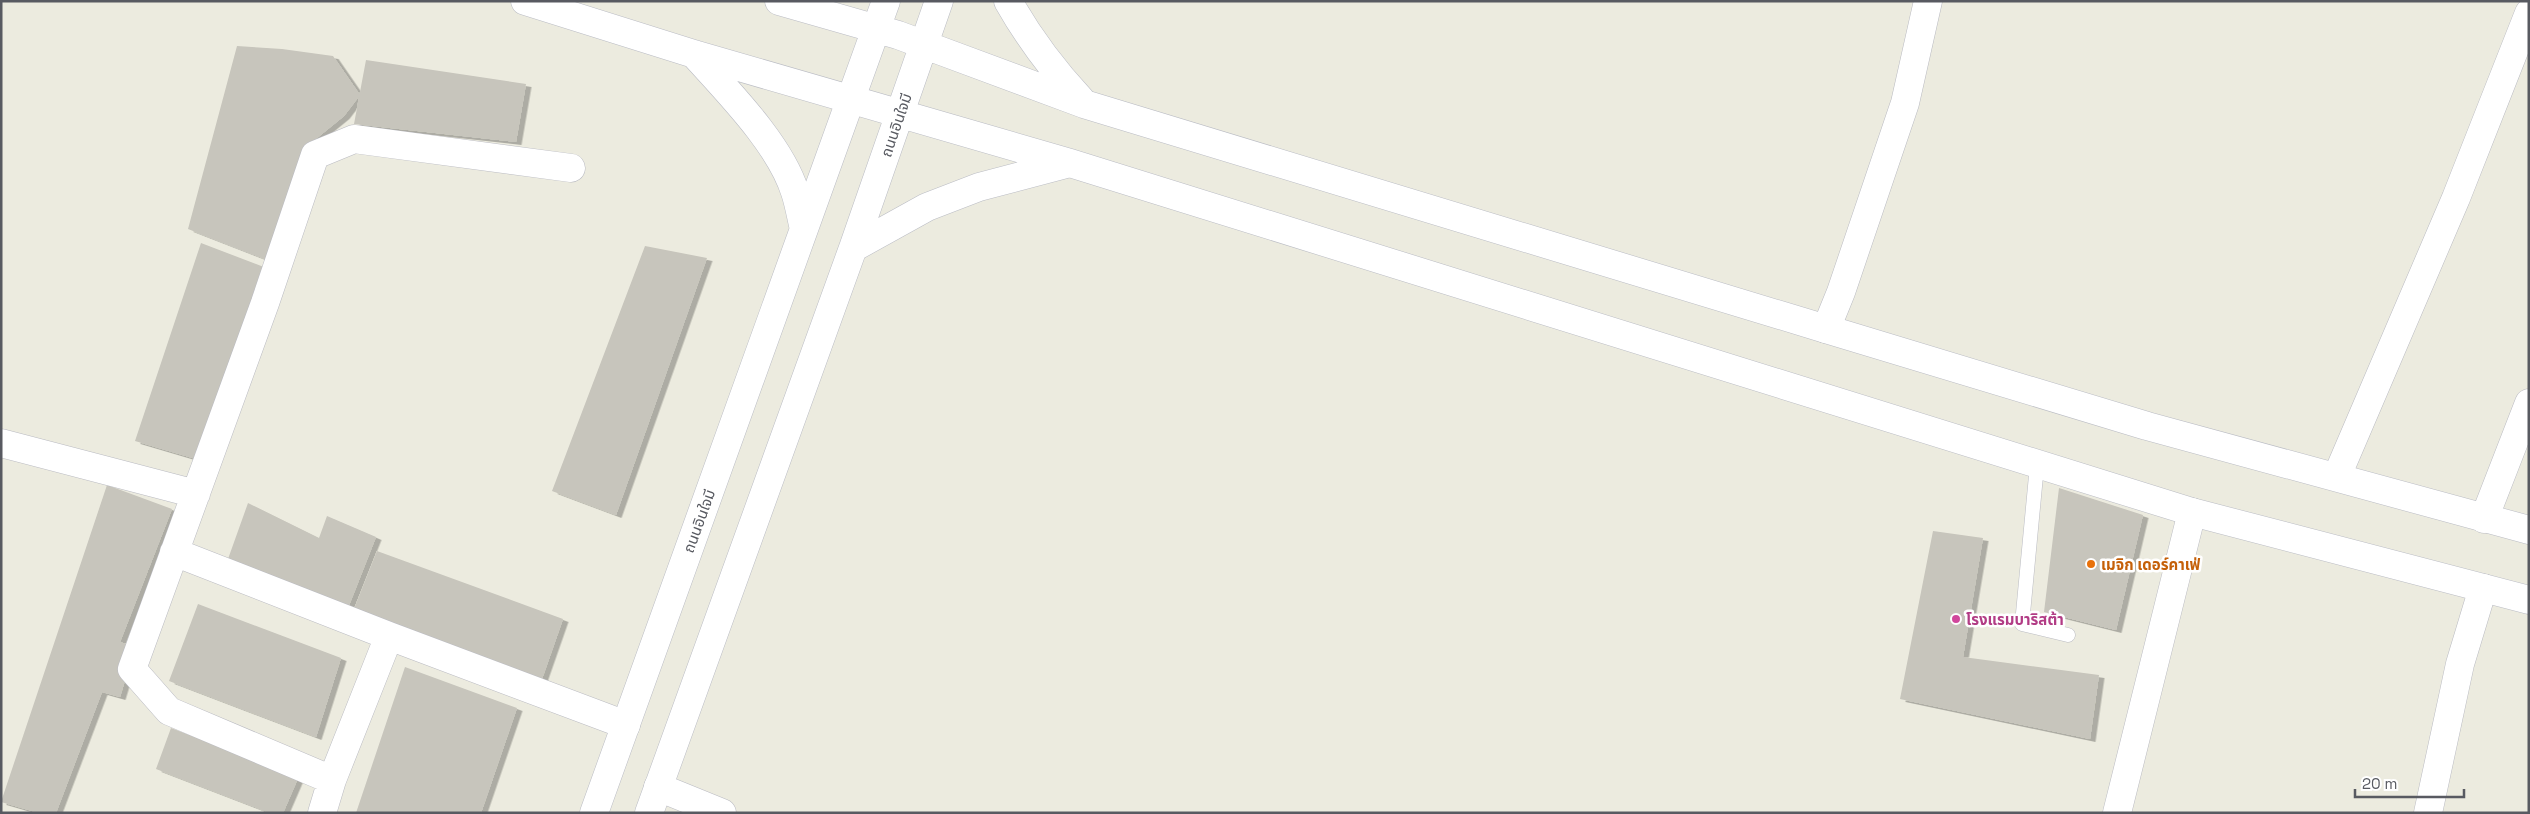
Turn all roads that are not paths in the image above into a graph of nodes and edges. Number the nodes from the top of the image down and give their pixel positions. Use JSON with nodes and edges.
{"nodes":[{"id":1,"x":525,"y":1,"type":"edge"},
{"id":2,"x":779,"y":1,"type":"edge"},
{"id":3,"x":886,"y":1,"type":"edge"},
{"id":4,"x":939,"y":1,"type":"edge"},
{"id":5,"x":1008,"y":1,"type":"edge"},
{"id":6,"x":1928,"y":1,"type":"edge"},
{"id":7,"x":2529,"y":13,"type":"edge"},
{"id":8,"x":876,"y":29,"type":"junction"},
{"id":9,"x":924,"y":45,"type":"junction"},
{"id":10,"x":694,"y":54,"type":"junction"},
{"id":11,"x":851,"y":100,"type":"junction"},
{"id":12,"x":1084,"y":104,"type":"junction"},
{"id":13,"x":900,"y":114,"type":"junction"},
{"id":14,"x":1070,"y":163,"type":"junction"},
{"id":15,"x":571,"y":168,"type":"dead end"},
{"id":16,"x":804,"y":229,"type":"junction"},
{"id":17,"x":853,"y":248,"type":"junction"},
{"id":18,"x":1826,"y":329,"type":"junction"},
{"id":19,"x":2529,"y":404,"type":"edge"},
{"id":20,"x":1,"y":443,"type":"edge"},
{"id":21,"x":2037,"y":465,"type":"junction"},
{"id":22,"x":2337,"y":476,"type":"junction"},
{"id":23,"x":196,"y":494,"type":"junction"},
{"id":24,"x":2192,"y":512,"type":"junction"},
{"id":25,"x":2484,"y":519,"type":"junction"},
{"id":26,"x":2529,"y":530,"type":"edge"},
{"id":27,"x":174,"y":552,"type":"junction"},
{"id":28,"x":2483,"y":588,"type":"junction"},
{"id":29,"x":2529,"y":600,"type":"edge"},
{"id":30,"x":2068,"y":635,"type":"dead end"},
{"id":31,"x":389,"y":636,"type":"junction"},
{"id":32,"x":626,"y":725,"type":"junction"},
{"id":33,"x":332,"y":780,"type":"junction"},
{"id":34,"x":658,"y":787,"type":"junction"},
{"id":35,"x":322,"y":813,"type":"edge"},
{"id":36,"x":594,"y":813,"type":"edge"},
{"id":37,"x":649,"y":813,"type":"edge"},
{"id":38,"x":722,"y":813,"type":"edge"},
{"id":39,"x":2117,"y":813,"type":"edge"},
{"id":40,"x":2428,"y":813,"type":"edge"}],
"edges":[{"from":1,"to":10,"type":"main road"},
{"from":2,"to":8,"type":"main road"},
{"from":3,"to":8,"type":"main road","name":"ถนนอินใจมี"},
{"from":4,"to":9,"type":"main road","name":"ถนนอินใจมี"},
{"from":5,"to":12,"type":"main road"},
{"from":6,"to":18,"type":"main road"},
{"from":7,"to":22,"type":"main road"},
{"from":8,"to":9,"type":"main road"},
{"from":8,"to":11,"type":"main road","name":"ถนนอินใจมี"},
{"from":9,"to":12,"type":"main road"},
{"from":9,"to":13,"type":"main road","name":"ถนนอินใจมี"},
{"from":10,"to":11,"type":"main road"},
{"from":10,"to":16,"type":"main road"},
{"from":11,"to":13,"type":"main road"},
{"from":11,"to":16,"type":"main road","name":"ถนนอินใจมี"},
{"from":12,"to":18,"type":"main road"},
{"from":13,"to":14,"type":"main road"},
{"from":13,"to":17,"type":"main road","name":"ถนนอินใจมี"},
{"from":14,"to":17,"type":"main road"},
{"from":14,"to":21,"type":"main road"},
{"from":15,"to":23,"type":"main road"},
{"from":16,"to":32,"type":"main road","name":"ถนนอินใจมี"},
{"from":17,"to":34,"type":"main road","name":"ถนนอินใจมี"},
{"from":18,"to":22,"type":"main road"},
{"from":19,"to":25,"type":"main road"},
{"from":20,"to":23,"type":"main road"},
{"from":21,"to":24,"type":"main road"},
{"from":21,"to":30,"type":"lane"},
{"from":22,"to":25,"type":"main road"},
{"from":23,"to":27,"type":"main road"},
{"from":24,"to":28,"type":"main road"},
{"from":24,"to":39,"type":"main road"},
{"from":25,"to":26,"type":"main road"},
{"from":27,"to":31,"type":"main road"},
{"from":27,"to":33,"type":"main road"},
{"from":28,"to":29,"type":"main road"},
{"from":28,"to":40,"type":"main road"},
{"from":31,"to":32,"type":"main road"},
{"from":31,"to":33,"type":"main road"},
{"from":32,"to":36,"type":"main road","name":"ถนนอินใจมี"},
{"from":33,"to":35,"type":"main road"},
{"from":34,"to":37,"type":"main road","name":"ถนนอินใจมี"},
{"from":34,"to":38,"type":"main road"}]}
